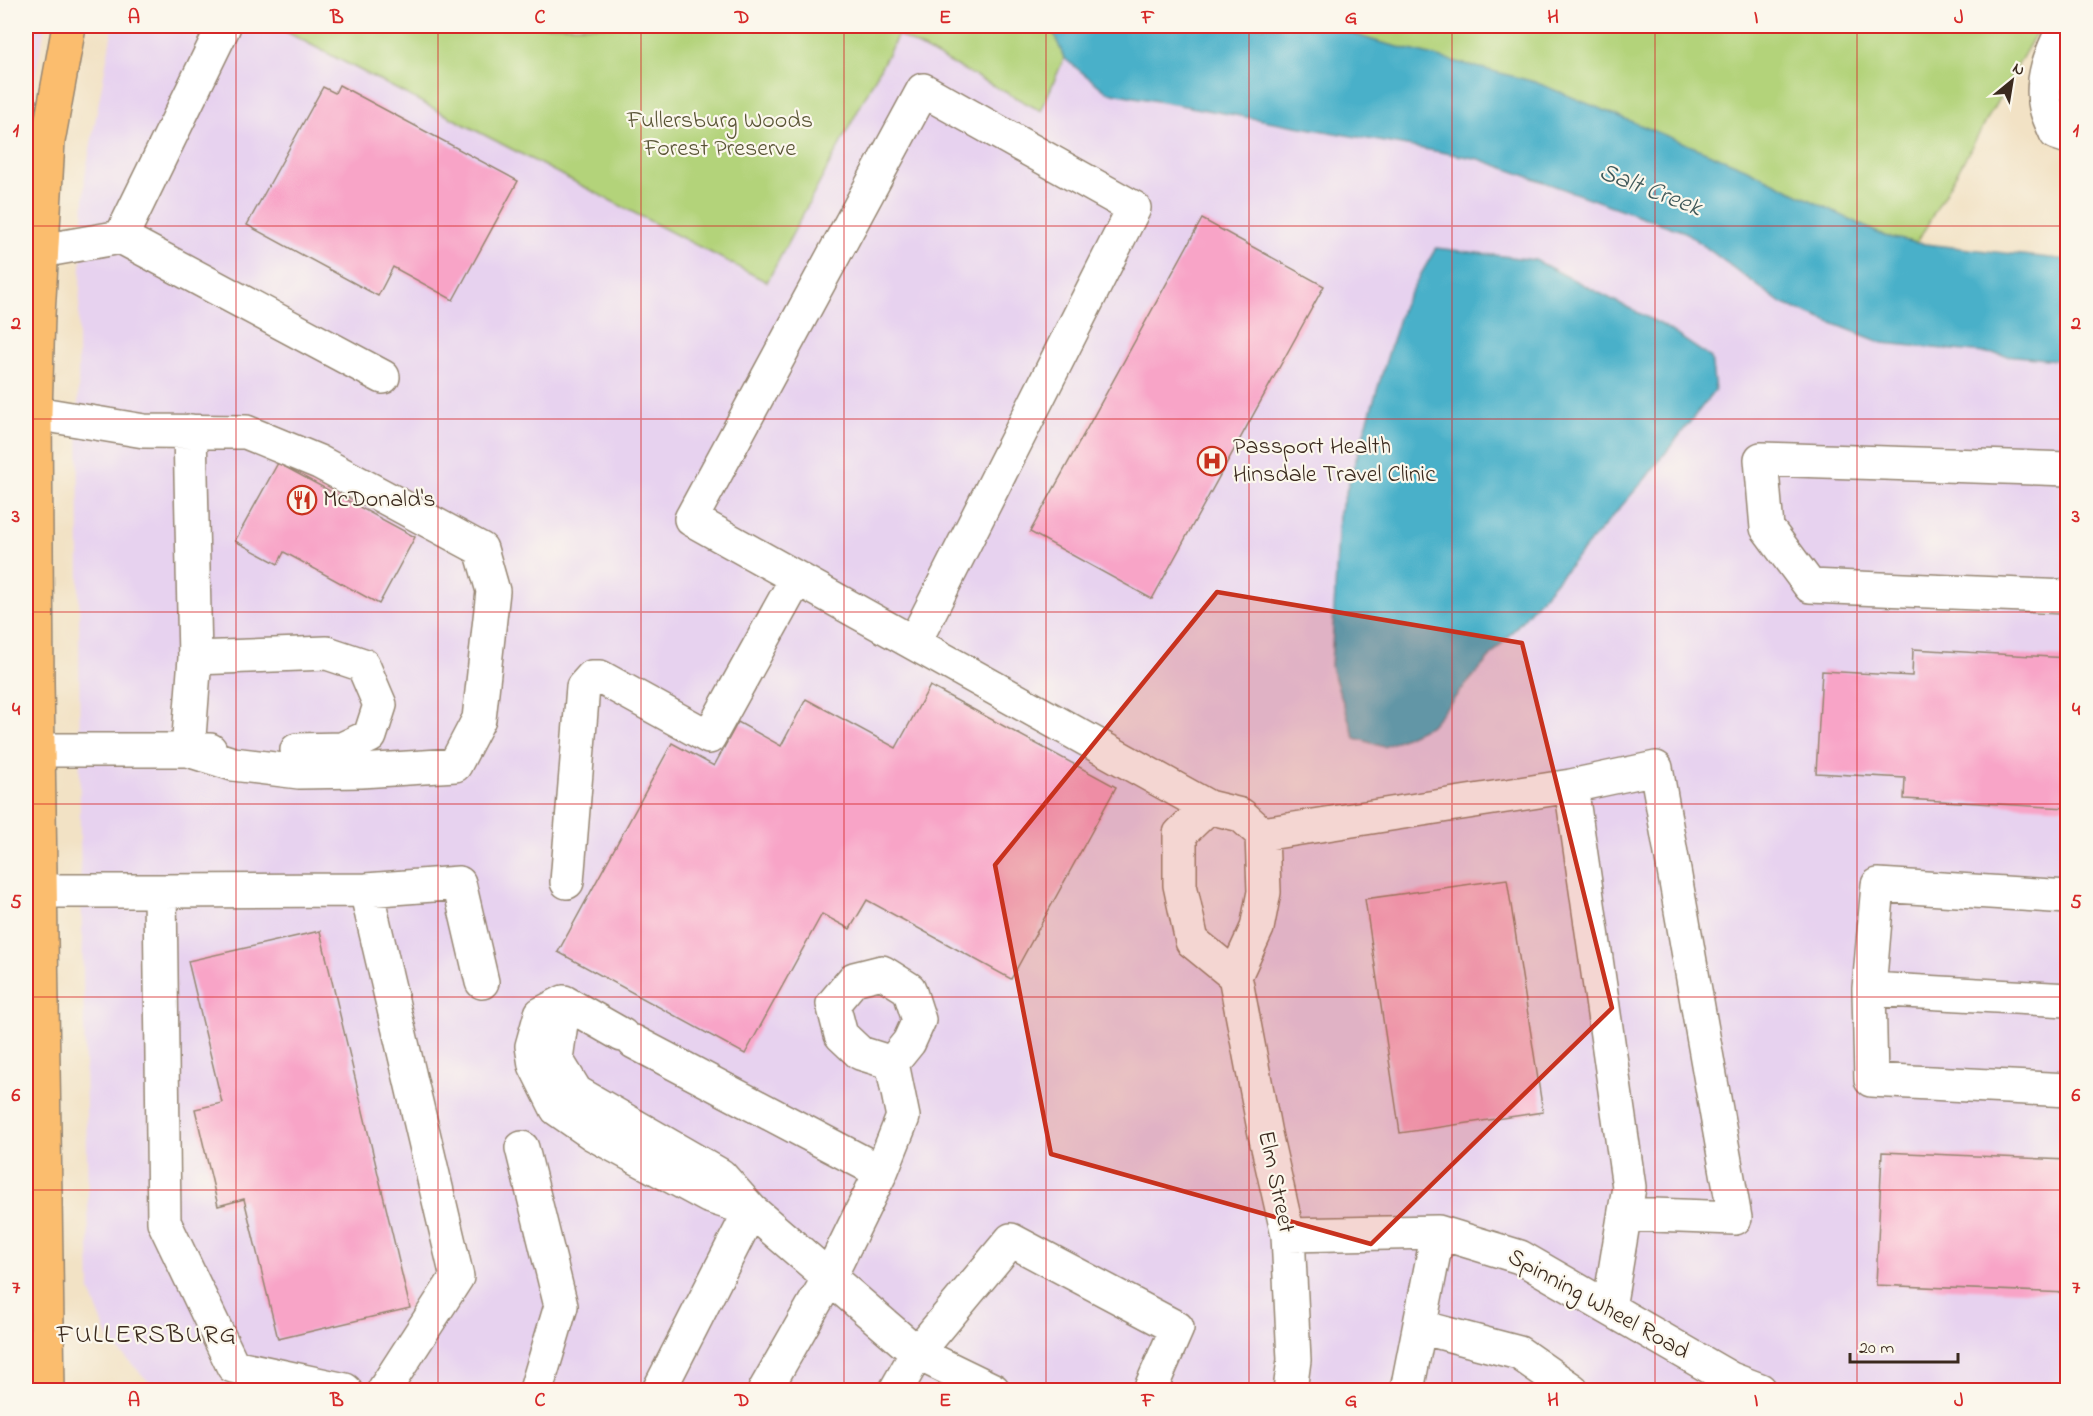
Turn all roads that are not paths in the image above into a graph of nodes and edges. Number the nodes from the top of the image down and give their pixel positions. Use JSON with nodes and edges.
{"nodes":[{"id":1,"x":69,"y":26,"type":"edge"},
{"id":2,"x":224,"y":26,"type":"edge"},
{"id":3,"x":2065,"y":26,"type":"edge"},
{"id":4,"x":2067,"y":137,"type":"edge"},
{"id":5,"x":121,"y":237,"type":"junction"},
{"id":6,"x":41,"y":251,"type":"junction"},
{"id":7,"x":32,"y":298,"type":"edge"},
{"id":8,"x":383,"y":377,"type":"dead end"},
{"id":9,"x":35,"y":414,"type":"junction"},
{"id":10,"x":190,"y":431,"type":"junction"},
{"id":11,"x":2067,"y":470,"type":"edge"},
{"id":12,"x":797,"y":578,"type":"junction"},
{"id":13,"x":2067,"y":597,"type":"edge"},
{"id":14,"x":31,"y":601,"type":"edge"},
{"id":15,"x":914,"y":643,"type":"junction"},
{"id":16,"x":195,"y":658,"type":"junction"},
{"id":17,"x":31,"y":681,"type":"edge"},
{"id":18,"x":38,"y":750,"type":"junction"},
{"id":19,"x":188,"y":750,"type":"junction"},
{"id":20,"x":1571,"y":786,"type":"junction"},
{"id":21,"x":1208,"y":807,"type":"junction"},
{"id":22,"x":1262,"y":834,"type":"junction"},
{"id":23,"x":567,"y":882,"type":"dead end"},
{"id":24,"x":366,"y":890,"type":"junction"},
{"id":25,"x":33,"y":891,"type":"edge"},
{"id":26,"x":160,"y":891,"type":"junction"},
{"id":27,"x":2067,"y":897,"type":"edge"},
{"id":28,"x":33,"y":940,"type":"edge"},
{"id":29,"x":1235,"y":976,"type":"junction"},
{"id":30,"x":482,"y":982,"type":"dead end"},
{"id":31,"x":1869,"y":989,"type":"junction"},
{"id":32,"x":2067,"y":1000,"type":"edge"},
{"id":33,"x":34,"y":1052,"type":"edge"},
{"id":34,"x":892,"y":1063,"type":"dead end"},
{"id":35,"x":2067,"y":1090,"type":"edge"},
{"id":36,"x":34,"y":1117,"type":"edge"},
{"id":37,"x":522,"y":1148,"type":"dead end"},
{"id":38,"x":881,"y":1172,"type":"junction"},
{"id":39,"x":751,"y":1210,"type":"junction"},
{"id":40,"x":1625,"y":1214,"type":"junction"},
{"id":41,"x":1438,"y":1232,"type":"junction"},
{"id":42,"x":1288,"y":1235,"type":"junction"},
{"id":43,"x":36,"y":1246,"type":"edge"},
{"id":44,"x":829,"y":1278,"type":"junction"},
{"id":45,"x":1609,"y":1308,"type":"junction"},
{"id":46,"x":1420,"y":1327,"type":"junction"},
{"id":47,"x":917,"y":1353,"type":"junction"},
{"id":48,"x":48,"y":1390,"type":"edge"},
{"id":49,"x":345,"y":1390,"type":"edge"},
{"id":50,"x":384,"y":1390,"type":"edge"},
{"id":51,"x":536,"y":1390,"type":"edge"},
{"id":52,"x":659,"y":1390,"type":"edge"},
{"id":53,"x":765,"y":1390,"type":"edge"},
{"id":54,"x":896,"y":1390,"type":"edge"},
{"id":55,"x":993,"y":1390,"type":"edge"},
{"id":56,"x":1150,"y":1390,"type":"edge"},
{"id":57,"x":1290,"y":1390,"type":"edge"},
{"id":58,"x":1407,"y":1390,"type":"edge"},
{"id":59,"x":1572,"y":1390,"type":"edge"},
{"id":60,"x":1760,"y":1390,"type":"edge"}],
"edges":[{"from":1,"to":6,"type":"main road"},
{"from":2,"to":5,"type":"street"},
{"from":3,"to":4,"type":"street"},
{"from":5,"to":6,"type":"street"},
{"from":5,"to":8,"type":"street"},
{"from":6,"to":7,"type":"main road"},
{"from":7,"to":9,"type":"main road"},
{"from":9,"to":10,"type":"street"},
{"from":9,"to":14,"type":"main road"},
{"from":10,"to":16,"type":"street"},
{"from":10,"to":19,"type":"street"},
{"from":11,"to":13,"type":"street"},
{"from":12,"to":15,"type":"street"},
{"from":12,"to":15,"type":"street"},
{"from":12,"to":23,"type":"street"},
{"from":14,"to":17,"type":"main road"},
{"from":15,"to":21,"type":"street"},
{"from":16,"to":19,"type":"street"},
{"from":16,"to":19,"type":"street"},
{"from":17,"to":18,"type":"main road"},
{"from":18,"to":19,"type":"street"},
{"from":18,"to":25,"type":"main road"},
{"from":20,"to":22,"type":"street"},
{"from":20,"to":40,"type":"street"},
{"from":20,"to":40,"type":"street"},
{"from":21,"to":22,"type":"street"},
{"from":21,"to":29,"type":"street"},
{"from":22,"to":29,"type":"street"},
{"from":24,"to":26,"type":"street"},
{"from":24,"to":30,"type":"street"},
{"from":24,"to":50,"type":"street"},
{"from":25,"to":26,"type":"street"},
{"from":25,"to":28,"type":"main road"},
{"from":26,"to":49,"type":"street"},
{"from":27,"to":31,"type":"street"},
{"from":28,"to":33,"type":"main road"},
{"from":29,"to":42,"type":"street","name":"Elm Street"},
{"from":31,"to":32,"type":"street"},
{"from":31,"to":35,"type":"street"},
{"from":33,"to":36,"type":"main road"},
{"from":34,"to":38,"type":"street"},
{"from":36,"to":43,"type":"main road"},
{"from":37,"to":51,"type":"street"},
{"from":38,"to":39,"type":"street"},
{"from":38,"to":44,"type":"street"},
{"from":39,"to":44,"type":"street"},
{"from":39,"to":52,"type":"street"},
{"from":40,"to":45,"type":"street"},
{"from":41,"to":42,"type":"street","name":"Spinning Wheel Road"},
{"from":41,"to":45,"type":"street","name":"Spinning Wheel Road"},
{"from":41,"to":46,"type":"street"},
{"from":42,"to":57,"type":"street","name":"Elm Street"},
{"from":43,"to":48,"type":"main road"},
{"from":44,"to":47,"type":"street"},
{"from":44,"to":53,"type":"street"},
{"from":45,"to":60,"type":"street","name":"Spinning Wheel Road"},
{"from":46,"to":58,"type":"street"},
{"from":46,"to":59,"type":"street"},
{"from":47,"to":54,"type":"street"},
{"from":47,"to":55,"type":"street"},
{"from":47,"to":56,"type":"street"}]}
